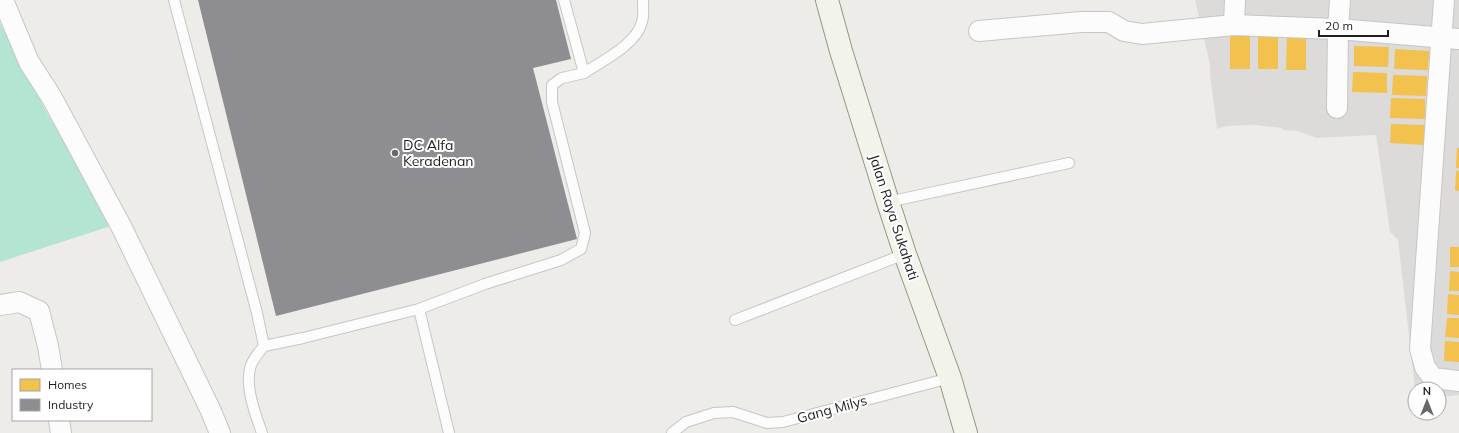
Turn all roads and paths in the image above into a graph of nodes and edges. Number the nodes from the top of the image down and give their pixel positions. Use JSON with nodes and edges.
{"nodes":[{"id":1,"x":3,"y":0,"type":"edge"},
{"id":2,"x":174,"y":0,"type":"edge"},
{"id":3,"x":564,"y":0,"type":"edge"},
{"id":4,"x":643,"y":0,"type":"edge"},
{"id":5,"x":827,"y":0,"type":"edge"},
{"id":6,"x":1235,"y":0,"type":"edge"},
{"id":7,"x":1340,"y":0,"type":"edge"},
{"id":8,"x":1444,"y":0,"type":"edge"},
{"id":9,"x":1234,"y":25,"type":"junction"},
{"id":10,"x":1338,"y":30,"type":"junction"},
{"id":11,"x":979,"y":31,"type":"dead end"},
{"id":12,"x":1450,"y":38,"type":"edge"},
{"id":13,"x":584,"y":74,"type":"junction"},
{"id":14,"x":1337,"y":108,"type":"dead end"},
{"id":15,"x":1068,"y":163,"type":"dead end"},
{"id":16,"x":888,"y":202,"type":"junction"},
{"id":17,"x":905,"y":254,"type":"junction"},
{"id":18,"x":0,"y":305,"type":"edge"},
{"id":19,"x":419,"y":309,"type":"junction"},
{"id":20,"x":735,"y":320,"type":"dead end"},
{"id":21,"x":264,"y":346,"type":"junction"},
{"id":22,"x":52,"y":369,"type":"edge"},
{"id":23,"x":950,"y":378,"type":"junction"},
{"id":24,"x":1459,"y":381,"type":"edge"},
{"id":25,"x":59,"y":421,"type":"edge"},
{"id":26,"x":61,"y":433,"type":"edge"},
{"id":27,"x":220,"y":433,"type":"edge"},
{"id":28,"x":262,"y":433,"type":"edge"},
{"id":29,"x":449,"y":433,"type":"edge"},
{"id":30,"x":672,"y":433,"type":"edge"},
{"id":31,"x":966,"y":433,"type":"edge"}],
"edges":[{"from":1,"to":27,"type":"street"},
{"from":2,"to":21,"type":"lane"},
{"from":3,"to":13,"type":"lane"},
{"from":4,"to":13,"type":"lane"},
{"from":5,"to":16,"type":"main road","name":"Jalan Raya Sukahati"},
{"from":6,"to":9,"type":"street"},
{"from":7,"to":10,"type":"street"},
{"from":8,"to":12,"type":"street"},
{"from":9,"to":10,"type":"street"},
{"from":9,"to":11,"type":"street"},
{"from":10,"to":12,"type":"street"},
{"from":10,"to":14,"type":"street"},
{"from":12,"to":24,"type":"street"},
{"from":13,"to":19,"type":"lane"},
{"from":15,"to":16,"type":"lane"},
{"from":16,"to":17,"type":"main road","name":"Jalan Raya Sukahati"},
{"from":17,"to":20,"type":"lane"},
{"from":17,"to":23,"type":"main road","name":"Jalan Raya Sukahati"},
{"from":18,"to":22,"type":"street"},
{"from":19,"to":21,"type":"lane"},
{"from":19,"to":29,"type":"lane"},
{"from":21,"to":28,"type":"lane"},
{"from":23,"to":30,"type":"lane","name":"Gang Milys"},
{"from":23,"to":31,"type":"main road","name":"Jalan Raya Sukahati"},
{"from":25,"to":26,"type":"street"}]}
